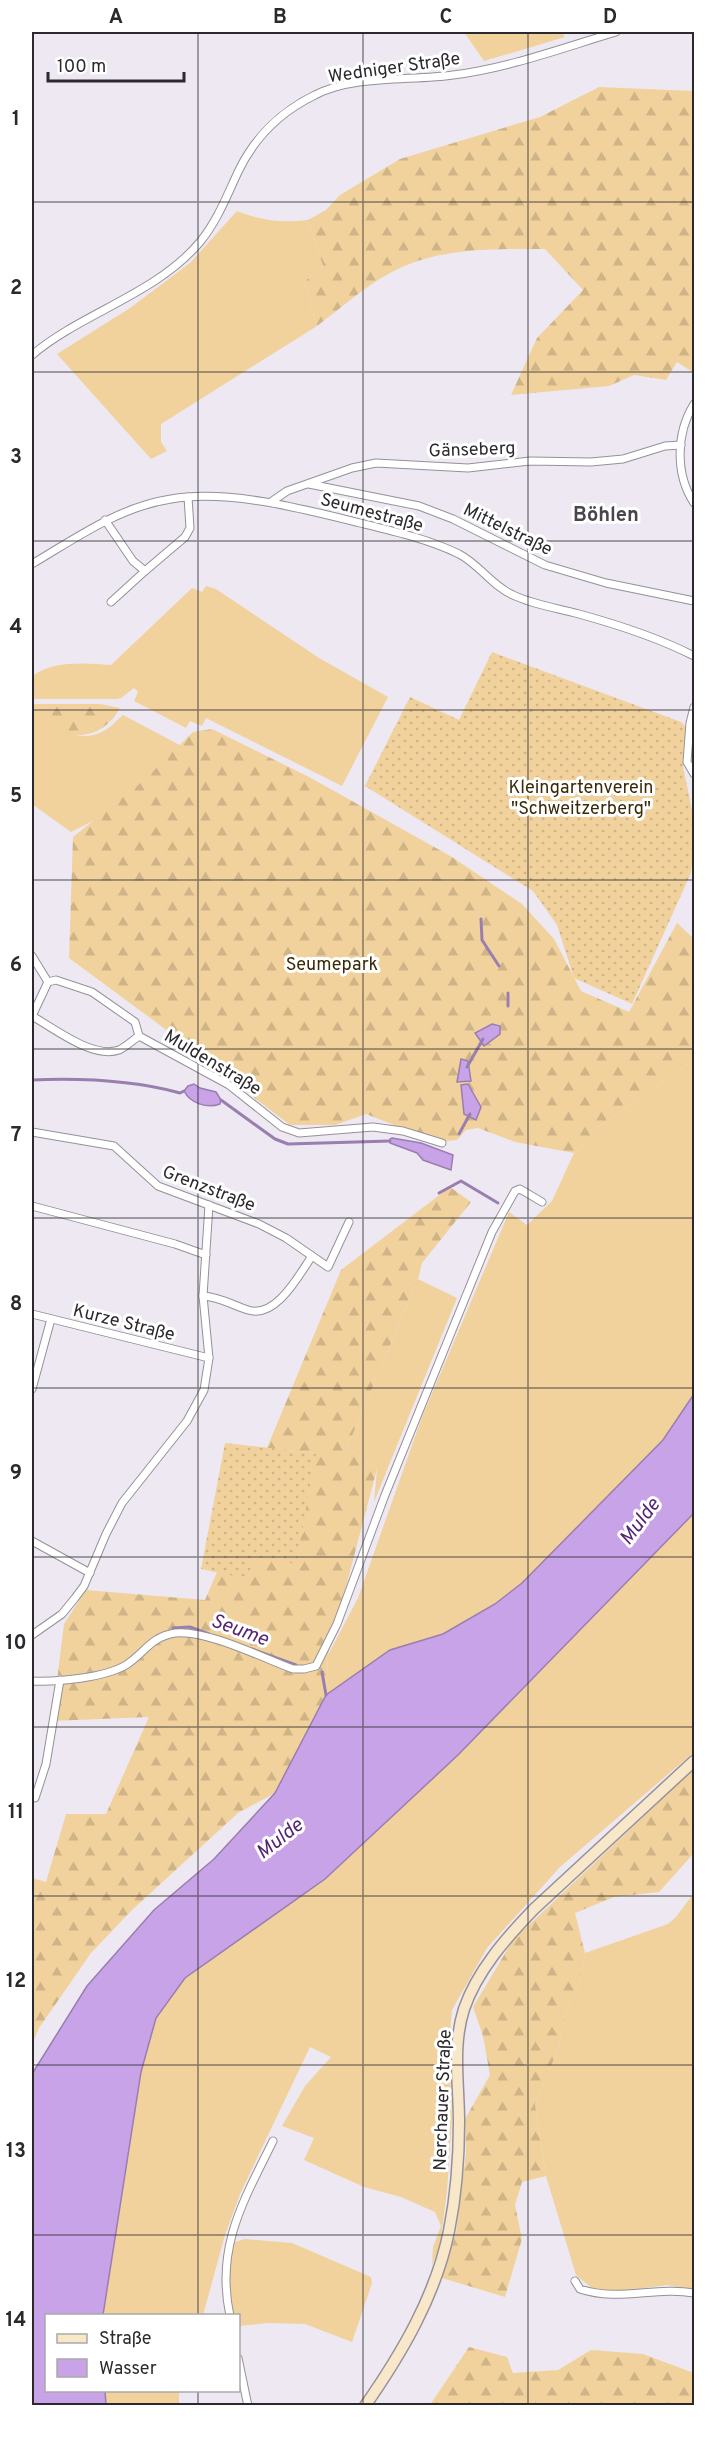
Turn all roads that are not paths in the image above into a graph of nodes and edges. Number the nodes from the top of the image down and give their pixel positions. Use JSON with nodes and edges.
{"nodes":[{"id":1,"x":616,"y":32,"type":"edge"},
{"id":2,"x":32,"y":356,"type":"edge"},
{"id":3,"x":694,"y":404,"type":"edge"},
{"id":4,"x":681,"y":445,"type":"junction"},
{"id":5,"x":309,"y":484,"type":"junction"},
{"id":6,"x":188,"y":497,"type":"junction"},
{"id":7,"x":272,"y":502,"type":"junction"},
{"id":8,"x":694,"y":503,"type":"edge"},
{"id":9,"x":105,"y":520,"type":"junction"},
{"id":10,"x":32,"y":564,"type":"edge"},
{"id":11,"x":145,"y":571,"type":"junction"},
{"id":12,"x":694,"y":601,"type":"edge"},
{"id":13,"x":111,"y":602,"type":"dead end"},
{"id":14,"x":694,"y":656,"type":"edge"},
{"id":15,"x":694,"y":707,"type":"edge"},
{"id":16,"x":694,"y":774,"type":"edge"},
{"id":17,"x":32,"y":956,"type":"edge"},
{"id":18,"x":48,"y":982,"type":"junction"},
{"id":19,"x":32,"y":1016,"type":"edge"},
{"id":20,"x":139,"y":1036,"type":"junction"},
{"id":21,"x":32,"y":1132,"type":"edge"},
{"id":22,"x":442,"y":1143,"type":"dead end"},
{"id":23,"x":542,"y":1202,"type":"dead end"},
{"id":24,"x":209,"y":1205,"type":"junction"},
{"id":25,"x":32,"y":1206,"type":"edge"},
{"id":26,"x":349,"y":1221,"type":"dead end"},
{"id":27,"x":206,"y":1255,"type":"junction"},
{"id":28,"x":312,"y":1256,"type":"junction"},
{"id":29,"x":203,"y":1296,"type":"junction"},
{"id":30,"x":32,"y":1314,"type":"edge"},
{"id":31,"x":51,"y":1319,"type":"junction"},
{"id":32,"x":209,"y":1358,"type":"junction"},
{"id":33,"x":32,"y":1389,"type":"edge"},
{"id":34,"x":32,"y":1541,"type":"edge"},
{"id":35,"x":90,"y":1573,"type":"junction"},
{"id":36,"x":32,"y":1635,"type":"edge"},
{"id":37,"x":60,"y":1680,"type":"junction"},
{"id":38,"x":32,"y":1681,"type":"edge"},
{"id":39,"x":694,"y":1761,"type":"edge"},
{"id":40,"x":32,"y":1797,"type":"edge"},
{"id":41,"x":273,"y":2141,"type":"dead end"},
{"id":42,"x":575,"y":2281,"type":"dead end"},
{"id":43,"x":694,"y":2293,"type":"edge"},
{"id":44,"x":230,"y":2314,"type":"edge"},
{"id":45,"x":240,"y":2368,"type":"edge"},
{"id":46,"x":248,"y":2406,"type":"edge"},
{"id":47,"x":365,"y":2406,"type":"edge"}],
"edges":[{"from":1,"to":2,"type":"street","name":"Wedniger Straße"},
{"from":3,"to":4,"type":"street"},
{"from":4,"to":5,"type":"street","name":"Gänseberg"},
{"from":4,"to":8,"type":"street"},
{"from":5,"to":7,"type":"street","name":"Gänseberg"},
{"from":5,"to":12,"type":"street","name":"Mittelstraße"},
{"from":6,"to":7,"type":"street","name":"Seumestraße"},
{"from":6,"to":9,"type":"street","name":"Seumestraße"},
{"from":6,"to":11,"type":"street"},
{"from":7,"to":14,"type":"street","name":"Seumestraße"},
{"from":9,"to":10,"type":"street","name":"Seumestraße"},
{"from":9,"to":11,"type":"street"},
{"from":11,"to":13,"type":"street"},
{"from":15,"to":16,"type":"street"},
{"from":17,"to":18,"type":"street"},
{"from":18,"to":19,"type":"street","name":"Muldenstraße"},
{"from":18,"to":20,"type":"street","name":"Muldenstraße"},
{"from":19,"to":20,"type":"street","name":"Muldenstraße"},
{"from":20,"to":22,"type":"street","name":"Muldenstraße"},
{"from":21,"to":24,"type":"street","name":"Grenzstraße"},
{"from":23,"to":37,"type":"street"},
{"from":24,"to":27,"type":"street"},
{"from":24,"to":28,"type":"street","name":"Grenzstraße"},
{"from":25,"to":27,"type":"street"},
{"from":26,"to":28,"type":"street"},
{"from":27,"to":29,"type":"street"},
{"from":28,"to":29,"type":"street"},
{"from":29,"to":32,"type":"street"},
{"from":30,"to":31,"type":"street","name":"Kurze Straße"},
{"from":31,"to":32,"type":"street","name":"Kurze Straße"},
{"from":31,"to":33,"type":"street"},
{"from":32,"to":35,"type":"street"},
{"from":34,"to":35,"type":"street"},
{"from":35,"to":36,"type":"street"},
{"from":37,"to":38,"type":"street"},
{"from":37,"to":40,"type":"street"},
{"from":39,"to":47,"type":"main road","name":"Nerchauer Straße"},
{"from":41,"to":44,"type":"street"},
{"from":42,"to":43,"type":"street"},
{"from":45,"to":46,"type":"street"}]}
